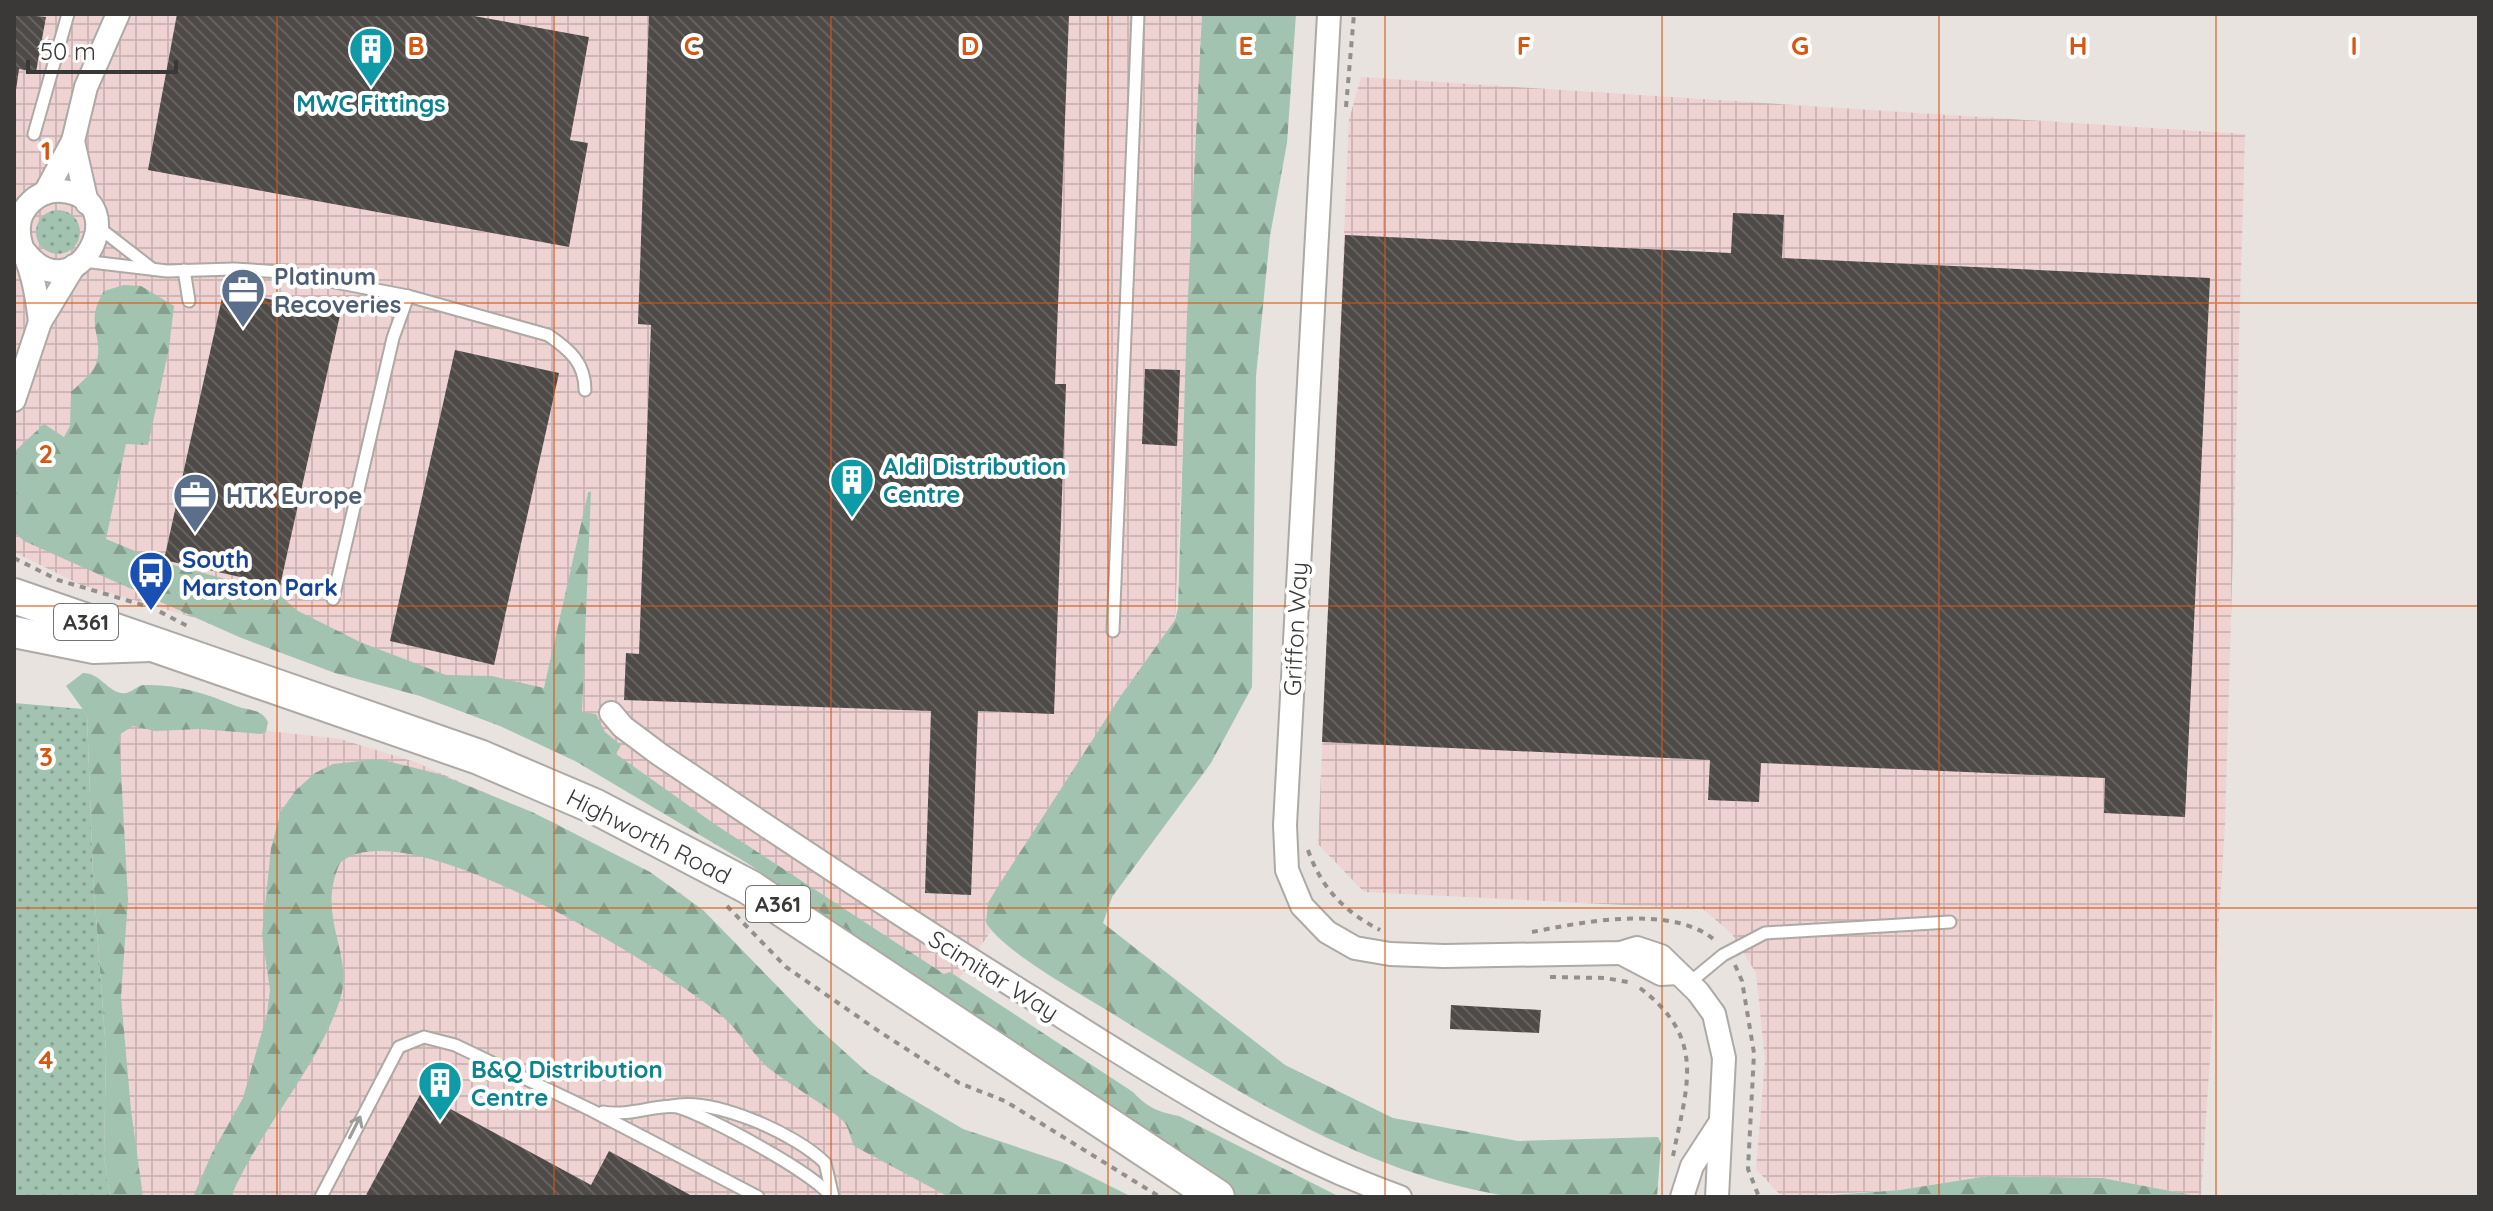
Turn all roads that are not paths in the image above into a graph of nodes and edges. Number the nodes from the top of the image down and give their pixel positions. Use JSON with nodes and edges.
{"nodes":[{"id":1,"x":68,"y":14,"type":"edge"},
{"id":2,"x":118,"y":14,"type":"edge"},
{"id":3,"x":1138,"y":14,"type":"edge"},
{"id":4,"x":1329,"y":14,"type":"edge"},
{"id":5,"x":34,"y":134,"type":"dead end"},
{"id":6,"x":73,"y":141,"type":"junction"},
{"id":7,"x":42,"y":194,"type":"junction"},
{"id":8,"x":14,"y":202,"type":"edge"},
{"id":9,"x":87,"y":203,"type":"junction"},
{"id":10,"x":97,"y":227,"type":"junction"},
{"id":11,"x":19,"y":242,"type":"edge"},
{"id":12,"x":78,"y":264,"type":"junction"},
{"id":13,"x":151,"y":268,"type":"junction"},
{"id":14,"x":184,"y":270,"type":"junction"},
{"id":15,"x":408,"y":296,"type":"junction"},
{"id":16,"x":189,"y":301,"type":"dead end"},
{"id":17,"x":40,"y":322,"type":"junction"},
{"id":18,"x":585,"y":390,"type":"dead end"},
{"id":19,"x":14,"y":400,"type":"edge"},
{"id":20,"x":15,"y":598,"type":"edge"},
{"id":21,"x":333,"y":599,"type":"dead end"},
{"id":22,"x":1113,"y":631,"type":"dead end"},
{"id":23,"x":14,"y":632,"type":"edge"},
{"id":24,"x":153,"y":646,"type":"junction"},
{"id":25,"x":611,"y":713,"type":"dead end"},
{"id":26,"x":1950,"y":922,"type":"dead end"},
{"id":27,"x":1684,"y":978,"type":"junction"},
{"id":28,"x":668,"y":1107,"type":"junction"},
{"id":29,"x":591,"y":1110,"type":"junction"},
{"id":30,"x":1718,"y":1125,"type":"junction"},
{"id":31,"x":321,"y":1197,"type":"edge"},
{"id":32,"x":758,"y":1197,"type":"edge"},
{"id":33,"x":832,"y":1197,"type":"edge"},
{"id":34,"x":1217,"y":1197,"type":"edge"},
{"id":35,"x":1400,"y":1197,"type":"edge"},
{"id":36,"x":1682,"y":1197,"type":"edge"},
{"id":37,"x":1717,"y":1197,"type":"edge"}],
"edges":[{"from":1,"to":5,"type":"lane"},
{"from":2,"to":6,"type":"street"},
{"from":3,"to":22,"type":"lane"},
{"from":4,"to":27,"type":"street","name":"Griffon Way"},
{"from":6,"to":7,"type":"street"},
{"from":6,"to":9,"type":"street"},
{"from":7,"to":8,"type":"street"},
{"from":7,"to":9,"type":"street"},
{"from":7,"to":11,"type":"street"},
{"from":9,"to":10,"type":"street"},
{"from":10,"to":12,"type":"street"},
{"from":10,"to":13,"type":"lane"},
{"from":11,"to":12,"type":"street"},
{"from":11,"to":17,"type":"street"},
{"from":12,"to":13,"type":"lane"},
{"from":12,"to":17,"type":"street"},
{"from":13,"to":14,"type":"lane"},
{"from":14,"to":15,"type":"lane"},
{"from":14,"to":16,"type":"lane"},
{"from":15,"to":18,"type":"lane"},
{"from":15,"to":21,"type":"lane"},
{"from":17,"to":19,"type":"street"},
{"from":20,"to":24,"type":"main road","name":"Highworth Road","number":"A361"},
{"from":23,"to":24,"type":"main road"},
{"from":24,"to":34,"type":"main road","name":"Highworth Road","number":"A361"},
{"from":25,"to":35,"type":"street","name":"Scimitar Way"},
{"from":26,"to":27,"type":"lane"},
{"from":27,"to":30,"type":"street"},
{"from":28,"to":29,"type":"lane"},
{"from":28,"to":33,"type":"lane"},
{"from":28,"to":33,"type":"lane"},
{"from":31,"to":29,"type":"lane","one_way":true},
{"from":29,"to":32,"type":"lane"},
{"from":30,"to":36,"type":"street"},
{"from":30,"to":37,"type":"street"}]}
